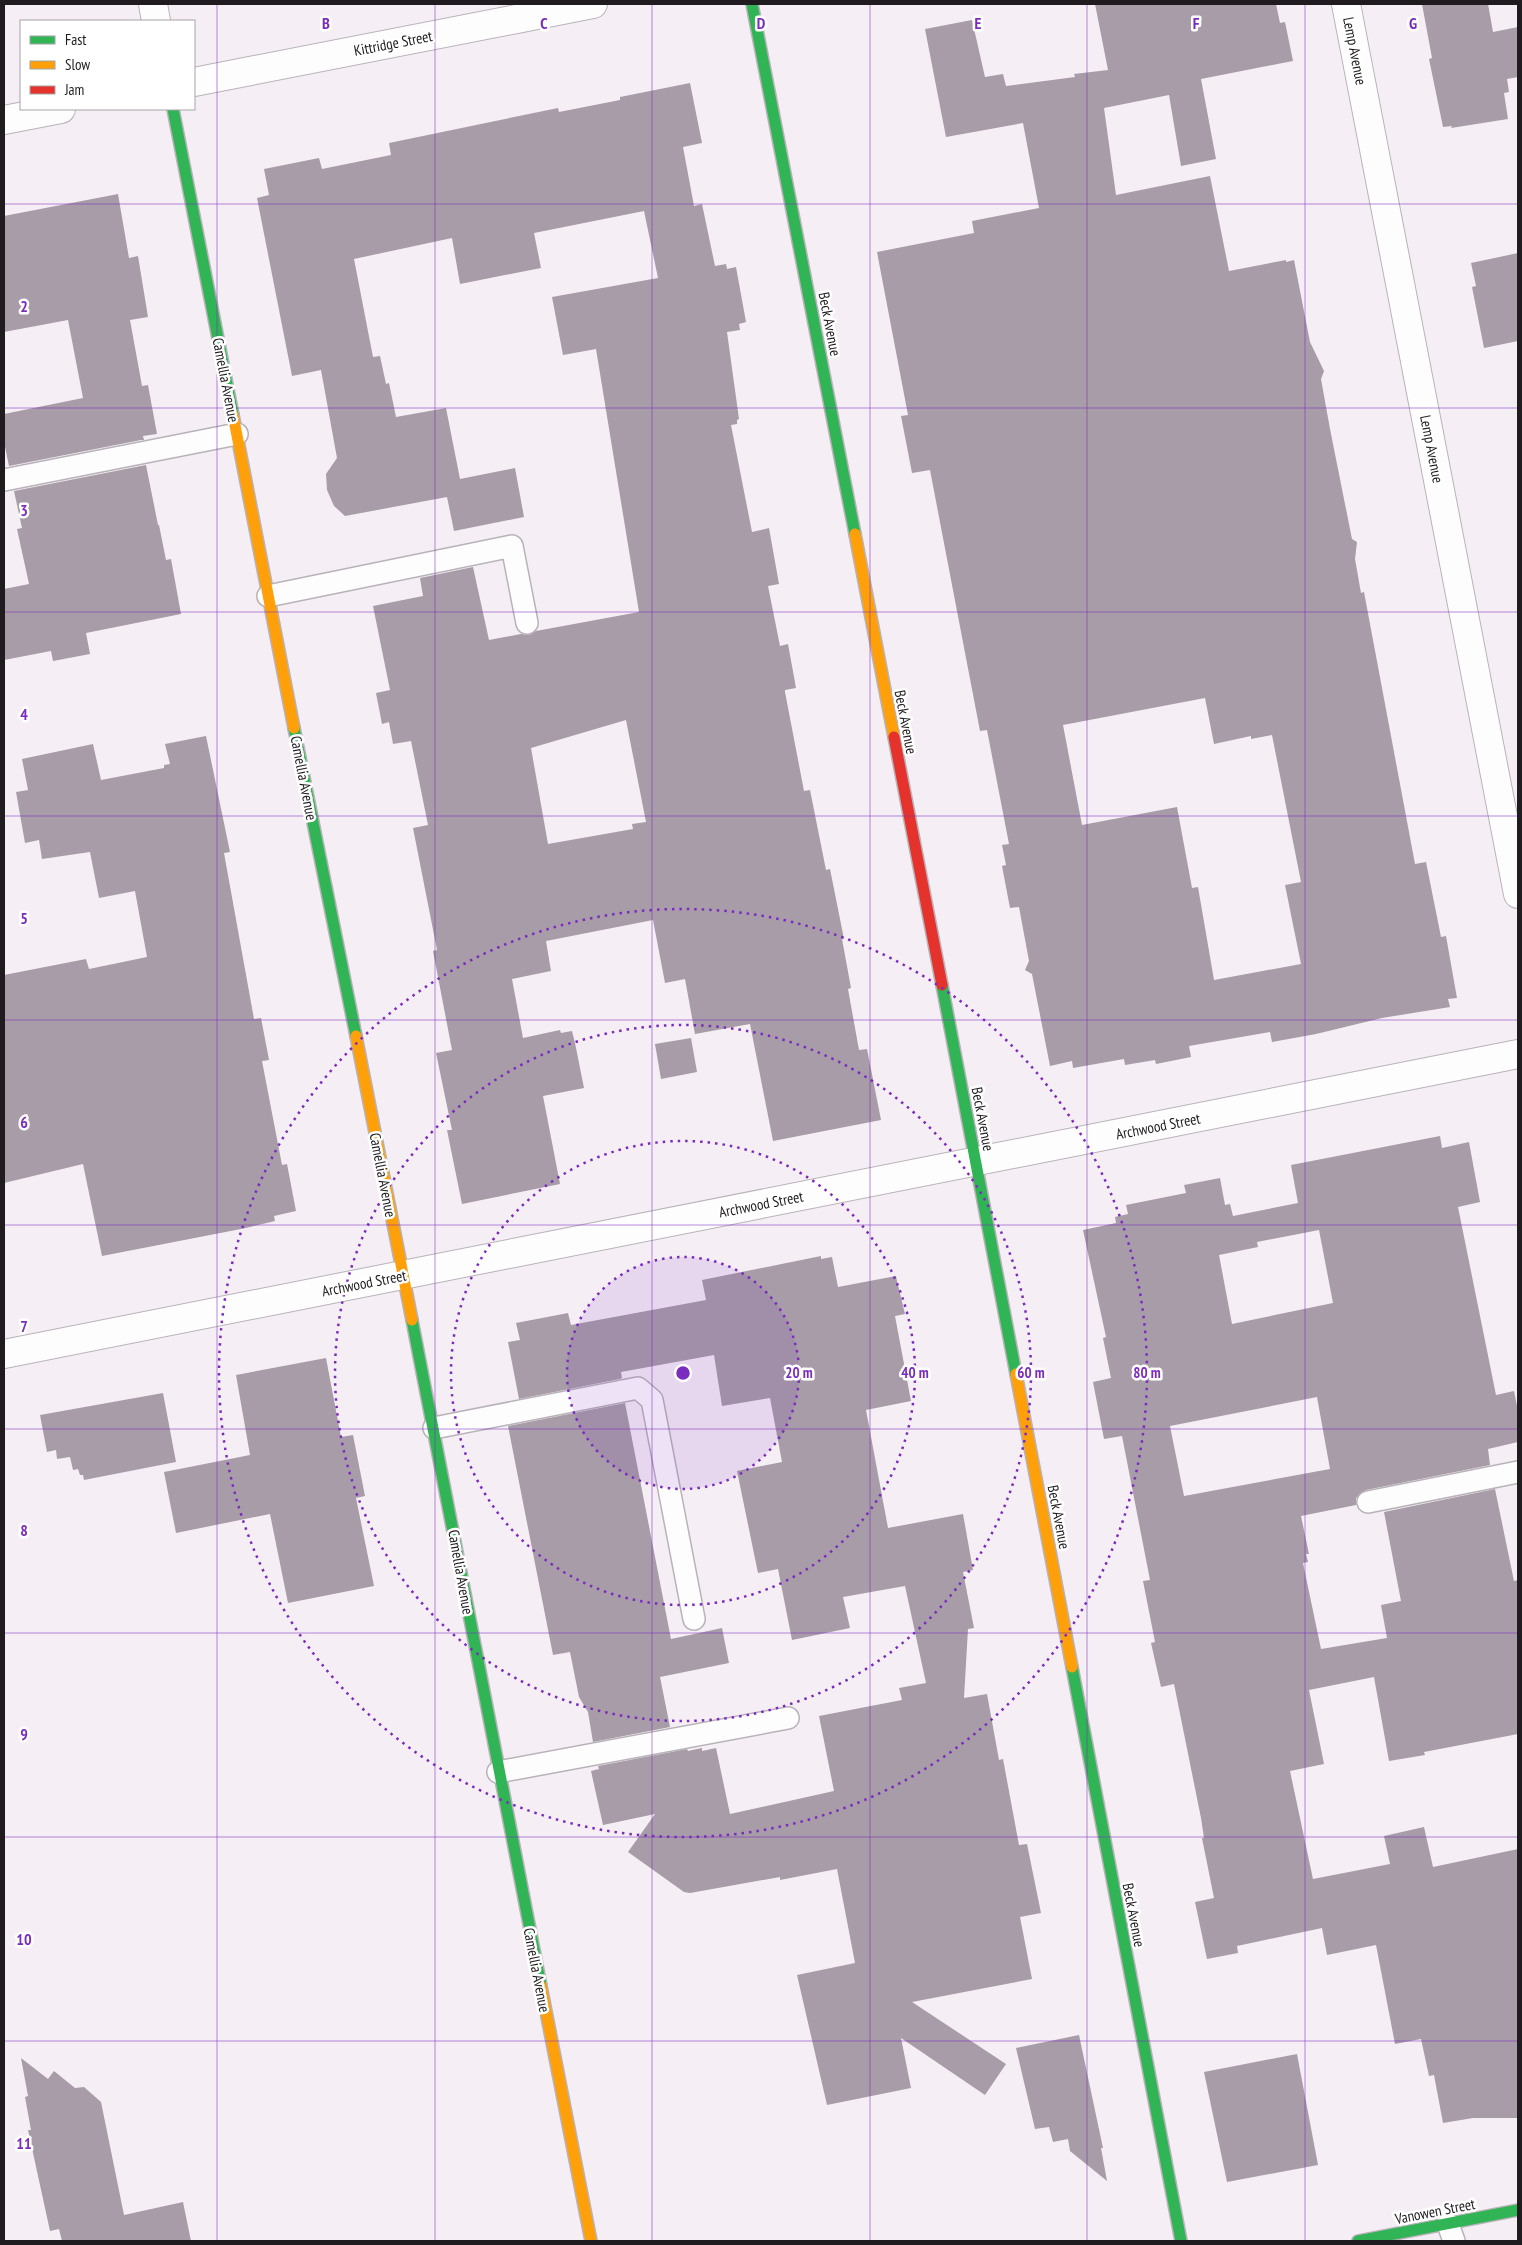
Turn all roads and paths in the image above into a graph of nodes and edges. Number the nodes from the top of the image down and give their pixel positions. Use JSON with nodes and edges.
{"nodes":[{"id":1,"x":153,"y":4,"type":"edge"},
{"id":2,"x":593,"y":4,"type":"edge"},
{"id":3,"x":752,"y":4,"type":"edge"},
{"id":4,"x":1346,"y":4,"type":"edge"},
{"id":5,"x":156,"y":20,"type":"edge"},
{"id":6,"x":195,"y":82,"type":"edge"},
{"id":7,"x":55,"y":110,"type":"edge"},
{"id":8,"x":173,"y":110,"type":"edge"},
{"id":9,"x":4,"y":120,"type":"edge"},
{"id":10,"x":237,"y":434,"type":"junction"},
{"id":11,"x":4,"y":480,"type":"edge"},
{"id":12,"x":268,"y":596,"type":"junction"},
{"id":13,"x":527,"y":623,"type":"dead end"},
{"id":14,"x":1518,"y":894,"type":"edge"},
{"id":15,"x":1518,"y":1054,"type":"edge"},
{"id":16,"x":976,"y":1162,"type":"junction"},
{"id":17,"x":403,"y":1275,"type":"junction"},
{"id":18,"x":4,"y":1354,"type":"edge"},
{"id":19,"x":434,"y":1428,"type":"junction"},
{"id":20,"x":1518,"y":1472,"type":"edge"},
{"id":21,"x":1368,"y":1502,"type":"dead end"},
{"id":22,"x":694,"y":1619,"type":"dead end"},
{"id":23,"x":788,"y":1718,"type":"dead end"},
{"id":24,"x":498,"y":1772,"type":"junction"},
{"id":25,"x":1518,"y":2210,"type":"edge"},
{"id":26,"x":1451,"y":2233,"type":"edge"},
{"id":27,"x":591,"y":2241,"type":"edge"},
{"id":28,"x":1181,"y":2241,"type":"edge"},
{"id":29,"x":1358,"y":2241,"type":"edge"}],
"edges":[{"from":1,"to":5,"type":"street"},
{"from":2,"to":6,"type":"street","name":"Kittridge Street"},
{"from":3,"to":16,"type":"street","name":"Beck Avenue"},
{"from":4,"to":14,"type":"street","name":"Lemp Avenue"},
{"from":7,"to":9,"type":"street"},
{"from":8,"to":10,"type":"street","name":"Camellia Avenue"},
{"from":10,"to":11,"type":"lane"},
{"from":10,"to":12,"type":"street","name":"Camellia Avenue"},
{"from":12,"to":13,"type":"lane"},
{"from":12,"to":17,"type":"street","name":"Camellia Avenue"},
{"from":15,"to":16,"type":"street","name":"Archwood Street"},
{"from":16,"to":17,"type":"street","name":"Archwood Street"},
{"from":16,"to":28,"type":"street","name":"Beck Avenue"},
{"from":17,"to":18,"type":"street","name":"Archwood Street"},
{"from":17,"to":19,"type":"street","name":"Camellia Avenue"},
{"from":19,"to":22,"type":"lane"},
{"from":19,"to":24,"type":"street","name":"Camellia Avenue"},
{"from":20,"to":21,"type":"lane"},
{"from":23,"to":24,"type":"lane"},
{"from":24,"to":27,"type":"street","name":"Camellia Avenue"},
{"from":25,"to":26,"type":"street","name":"Vanowen Street"},
{"from":26,"to":29,"type":"street","name":"Vanowen Street"}]}
